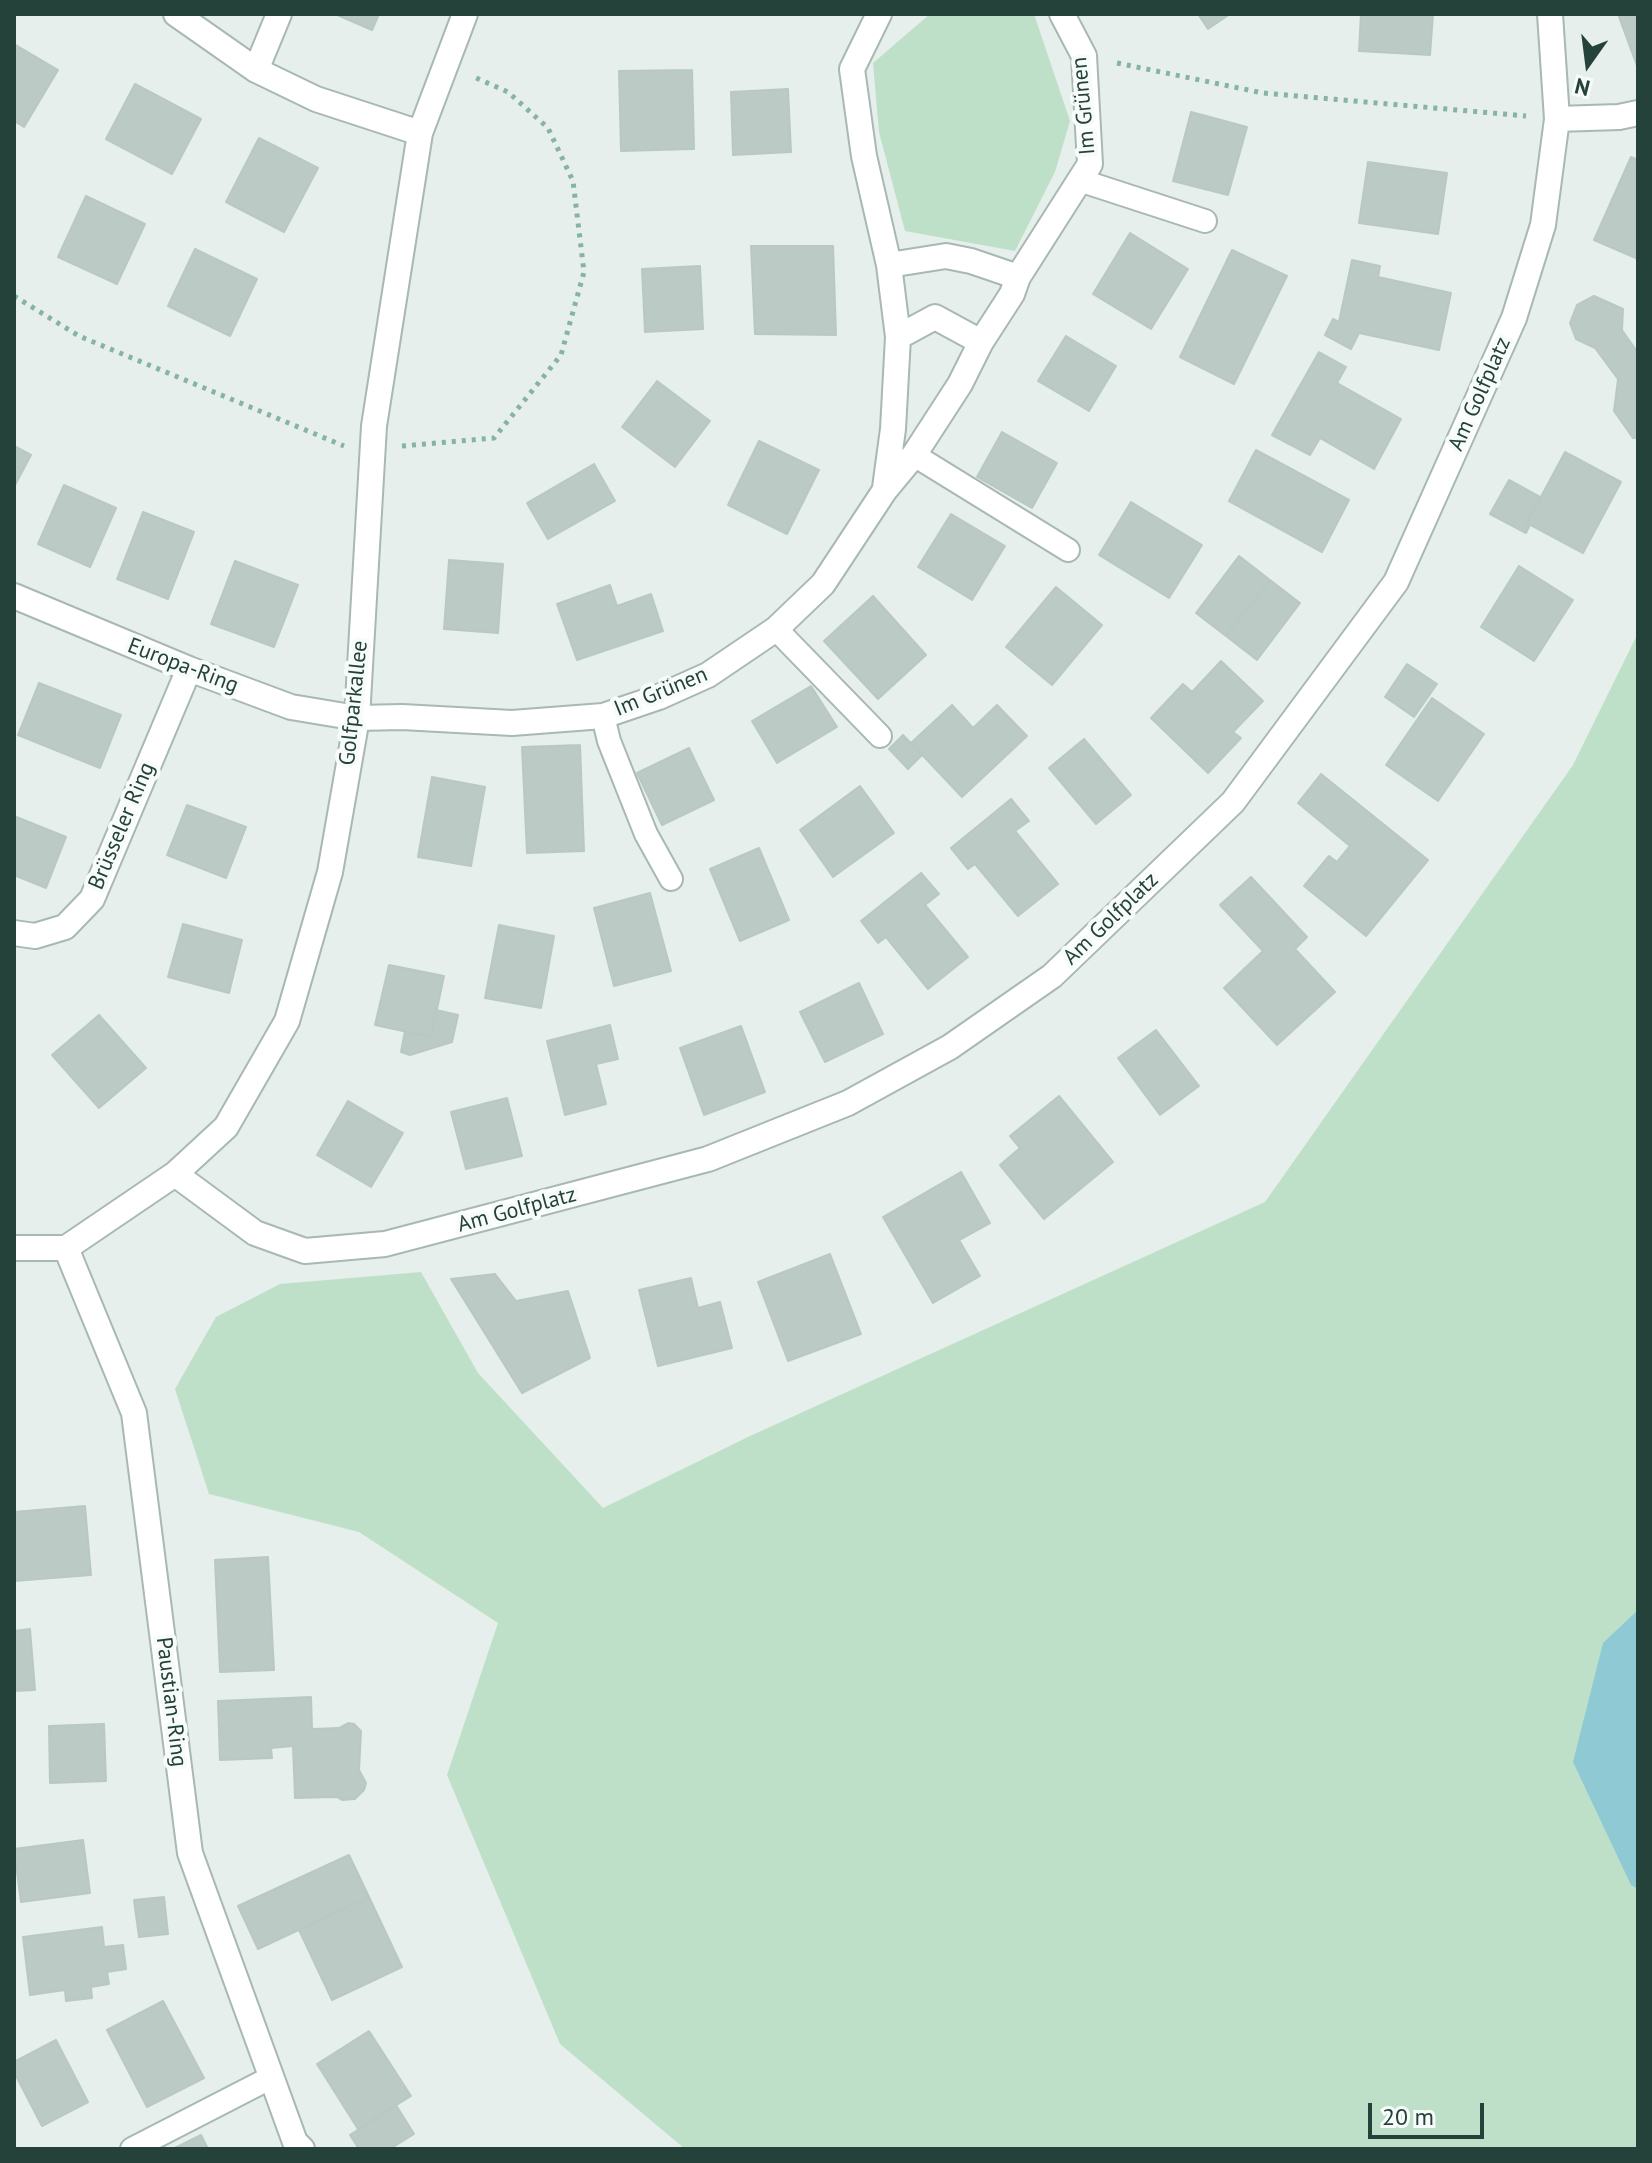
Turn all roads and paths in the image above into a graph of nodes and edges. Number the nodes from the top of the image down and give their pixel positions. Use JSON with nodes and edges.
{"nodes":[{"id":1,"x":176,"y":14,"type":"edge"},
{"id":2,"x":279,"y":14,"type":"edge"},
{"id":3,"x":465,"y":14,"type":"edge"},
{"id":4,"x":879,"y":14,"type":"edge"},
{"id":5,"x":1062,"y":14,"type":"edge"},
{"id":6,"x":1550,"y":14,"type":"edge"},
{"id":7,"x":1084,"y":56,"type":"junction"},
{"id":8,"x":446,"y":64,"type":"junction"},
{"id":9,"x":256,"y":70,"type":"junction"},
{"id":10,"x":1638,"y":113,"type":"edge"},
{"id":11,"x":1557,"y":119,"type":"junction"},
{"id":12,"x":420,"y":133,"type":"junction"},
{"id":13,"x":1079,"y":180,"type":"junction"},
{"id":14,"x":1205,"y":221,"type":"dead end"},
{"id":15,"x":889,"y":265,"type":"junction"},
{"id":16,"x":1018,"y":277,"type":"junction"},
{"id":17,"x":14,"y":296,"type":"edge"},
{"id":18,"x":898,"y":337,"type":"junction"},
{"id":19,"x":981,"y":342,"type":"junction"},
{"id":20,"x":373,"y":449,"type":"junction"},
{"id":21,"x":914,"y":455,"type":"junction"},
{"id":22,"x":885,"y":490,"type":"junction"},
{"id":23,"x":1068,"y":550,"type":"dead end"},
{"id":24,"x":14,"y":596,"type":"edge"},
{"id":25,"x":776,"y":629,"type":"junction"},
{"id":26,"x":189,"y":669,"type":"junction"},
{"id":27,"x":603,"y":716,"type":"junction"},
{"id":28,"x":357,"y":718,"type":"junction"},
{"id":29,"x":880,"y":736,"type":"dead end"},
{"id":30,"x":671,"y":879,"type":"dead end"},
{"id":31,"x":14,"y":933,"type":"edge"},
{"id":32,"x":175,"y":1174,"type":"junction"},
{"id":33,"x":14,"y":1248,"type":"edge"},
{"id":34,"x":66,"y":1248,"type":"junction"},
{"id":35,"x":272,"y":2077,"type":"junction"},
{"id":36,"x":132,"y":2149,"type":"edge"},
{"id":37,"x":302,"y":2149,"type":"edge"}],
"edges":[{"from":1,"to":9,"type":"street"},
{"from":2,"to":9,"type":"street"},
{"from":3,"to":8,"type":"street","name":"Golfparkallee"},
{"from":4,"to":15,"type":"street","name":"Im Grünen"},
{"from":5,"to":7,"type":"street","name":"Im Grünen"},
{"from":6,"to":11,"type":"street","name":"Am Golfplatz"},
{"from":7,"to":11,"type":"path"},
{"from":7,"to":13,"type":"street","name":"Im Grünen"},
{"from":8,"to":12,"type":"street","name":"Golfparkallee"},
{"from":8,"to":20,"type":"path"},
{"from":9,"to":12,"type":"street"},
{"from":10,"to":11,"type":"street"},
{"from":11,"to":32,"type":"street","name":"Am Golfplatz"},
{"from":12,"to":20,"type":"street","name":"Golfparkallee"},
{"from":13,"to":14,"type":"lane"},
{"from":13,"to":16,"type":"street","name":"Im Grünen"},
{"from":15,"to":16,"type":"street"},
{"from":15,"to":18,"type":"street","name":"Im Grünen"},
{"from":16,"to":19,"type":"street","name":"Im Grünen"},
{"from":17,"to":20,"type":"path"},
{"from":18,"to":19,"type":"street"},
{"from":18,"to":22,"type":"street","name":"Im Grünen"},
{"from":19,"to":21,"type":"street","name":"Im Grünen"},
{"from":20,"to":28,"type":"street","name":"Golfparkallee"},
{"from":21,"to":22,"type":"street","name":"Im Grünen"},
{"from":21,"to":23,"type":"lane"},
{"from":22,"to":25,"type":"street","name":"Im Grünen"},
{"from":24,"to":26,"type":"street","name":"Europa-Ring"},
{"from":25,"to":27,"type":"street","name":"Im Grünen"},
{"from":25,"to":29,"type":"lane"},
{"from":26,"to":28,"type":"street","name":"Europa-Ring"},
{"from":26,"to":31,"type":"street","name":"Brüsseler Ring"},
{"from":27,"to":28,"type":"street","name":"Im Grünen"},
{"from":27,"to":30,"type":"lane"},
{"from":28,"to":32,"type":"street","name":"Golfparkallee"},
{"from":32,"to":34,"type":"street","name":"Golfparkallee"},
{"from":33,"to":34,"type":"street"},
{"from":34,"to":35,"type":"street","name":"Paustian-Ring"},
{"from":35,"to":36,"type":"lane"},
{"from":35,"to":37,"type":"street","name":"Paustian-Ring"}]}
